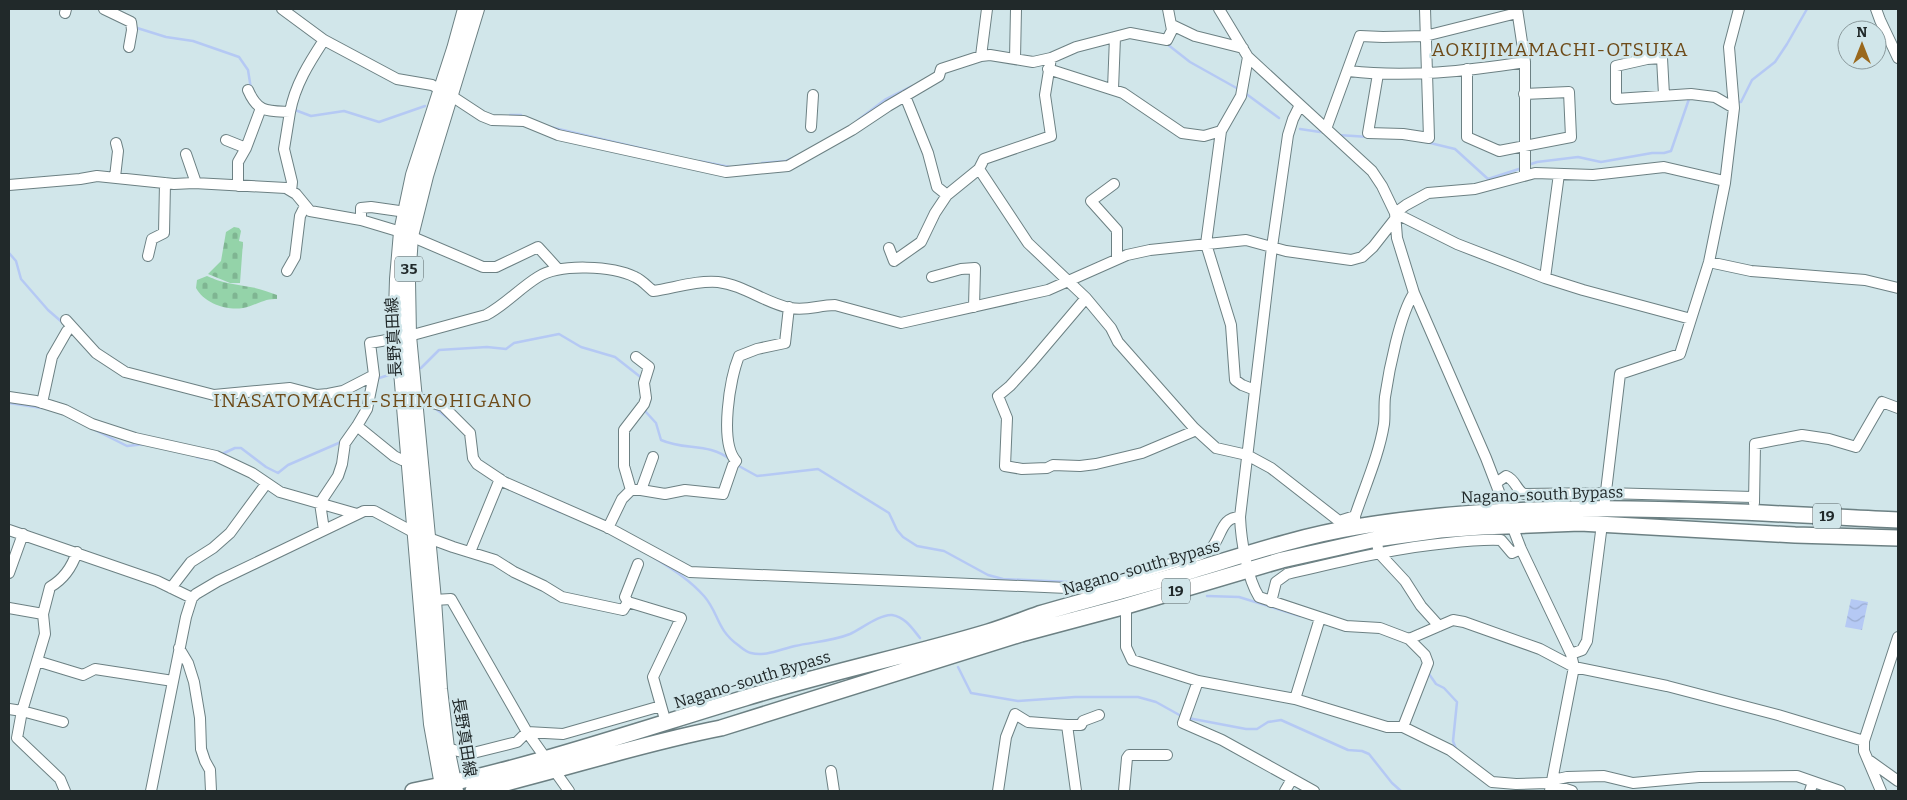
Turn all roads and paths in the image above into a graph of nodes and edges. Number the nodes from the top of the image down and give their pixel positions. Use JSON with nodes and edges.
{"nodes":[{"id":1,"x":104,"y":9,"type":"edge"},
{"id":2,"x":282,"y":9,"type":"edge"},
{"id":3,"x":465,"y":9,"type":"edge"},
{"id":4,"x":477,"y":9,"type":"edge"},
{"id":5,"x":987,"y":9,"type":"edge"},
{"id":6,"x":1016,"y":9,"type":"edge"},
{"id":7,"x":1168,"y":9,"type":"edge"},
{"id":8,"x":1219,"y":9,"type":"edge"},
{"id":9,"x":1425,"y":9,"type":"edge"},
{"id":10,"x":1739,"y":9,"type":"edge"},
{"id":11,"x":1876,"y":9,"type":"edge"},
{"id":12,"x":1517,"y":11,"type":"edge"},
{"id":13,"x":1172,"y":25,"type":"junction"},
{"id":14,"x":1425,"y":36,"type":"junction"},
{"id":15,"x":1115,"y":37,"type":"junction"},
{"id":16,"x":324,"y":40,"type":"junction"},
{"id":17,"x":129,"y":47,"type":"dead end"},
{"id":18,"x":1245,"y":53,"type":"junction"},
{"id":19,"x":981,"y":56,"type":"junction"},
{"id":20,"x":1051,"y":58,"type":"junction"},
{"id":21,"x":1898,"y":58,"type":"edge"},
{"id":22,"x":1015,"y":59,"type":"junction"},
{"id":23,"x":1525,"y":62,"type":"junction"},
{"id":24,"x":1048,"y":69,"type":"junction"},
{"id":25,"x":1467,"y":69,"type":"junction"},
{"id":26,"x":1349,"y":71,"type":"junction"},
{"id":27,"x":1426,"y":72,"type":"junction"},
{"id":28,"x":1378,"y":74,"type":"junction"},
{"id":29,"x":1113,"y":89,"type":"junction"},
{"id":30,"x":248,"y":90,"type":"dead end"},
{"id":31,"x":446,"y":92,"type":"junction"},
{"id":32,"x":1524,"y":94,"type":"junction"},
{"id":33,"x":813,"y":95,"type":"dead end"},
{"id":34,"x":1664,"y":95,"type":"junction"},
{"id":35,"x":905,"y":96,"type":"junction"},
{"id":36,"x":1300,"y":105,"type":"junction"},
{"id":37,"x":261,"y":108,"type":"junction"},
{"id":38,"x":1734,"y":108,"type":"junction"},
{"id":39,"x":290,"y":112,"type":"junction"},
{"id":40,"x":811,"y":126,"type":"dead end"},
{"id":41,"x":1326,"y":129,"type":"junction"},
{"id":42,"x":1221,"y":131,"type":"junction"},
{"id":43,"x":226,"y":140,"type":"dead end"},
{"id":44,"x":116,"y":143,"type":"dead end"},
{"id":45,"x":1524,"y":145,"type":"junction"},
{"id":46,"x":246,"y":148,"type":"junction"},
{"id":47,"x":186,"y":154,"type":"dead end"},
{"id":48,"x":979,"y":169,"type":"junction"},
{"id":49,"x":1559,"y":174,"type":"junction"},
{"id":50,"x":1525,"y":175,"type":"junction"},
{"id":51,"x":114,"y":177,"type":"junction"},
{"id":52,"x":1720,"y":180,"type":"dead end"},
{"id":53,"x":165,"y":183,"type":"junction"},
{"id":54,"x":196,"y":183,"type":"junction"},
{"id":55,"x":1114,"y":184,"type":"dead end"},
{"id":56,"x":9,"y":185,"type":"edge"},
{"id":57,"x":238,"y":186,"type":"junction"},
{"id":58,"x":291,"y":191,"type":"junction"},
{"id":59,"x":947,"y":195,"type":"junction"},
{"id":60,"x":305,"y":206,"type":"junction"},
{"id":61,"x":399,"y":211,"type":"dead end"},
{"id":62,"x":1395,"y":216,"type":"junction"},
{"id":63,"x":361,"y":220,"type":"junction"},
{"id":64,"x":406,"y":234,"type":"junction"},
{"id":65,"x":1206,"y":244,"type":"junction"},
{"id":66,"x":1272,"y":247,"type":"junction"},
{"id":67,"x":889,"y":248,"type":"dead end"},
{"id":68,"x":148,"y":256,"type":"dead end"},
{"id":69,"x":1117,"y":258,"type":"junction"},
{"id":70,"x":1709,"y":262,"type":"junction"},
{"id":71,"x":558,"y":269,"type":"junction"},
{"id":72,"x":287,"y":271,"type":"dead end"},
{"id":73,"x":932,"y":277,"type":"dead end"},
{"id":74,"x":1545,"y":278,"type":"junction"},
{"id":75,"x":1069,"y":281,"type":"junction"},
{"id":76,"x":1898,"y":288,"type":"edge"},
{"id":77,"x":1414,"y":293,"type":"junction"},
{"id":78,"x":1086,"y":298,"type":"junction"},
{"id":79,"x":974,"y":307,"type":"junction"},
{"id":80,"x":789,"y":308,"type":"junction"},
{"id":81,"x":1691,"y":319,"type":"junction"},
{"id":82,"x":403,"y":337,"type":"junction"},
{"id":83,"x":636,"y":357,"type":"dead end"},
{"id":84,"x":374,"y":375,"type":"junction"},
{"id":85,"x":1255,"y":390,"type":"junction"},
{"id":86,"x":9,"y":398,"type":"edge"},
{"id":87,"x":414,"y":399,"type":"junction"},
{"id":88,"x":42,"y":403,"type":"junction"},
{"id":89,"x":1898,"y":408,"type":"edge"},
{"id":90,"x":357,"y":426,"type":"junction"},
{"id":91,"x":1194,"y":428,"type":"junction"},
{"id":92,"x":1247,"y":455,"type":"junction"},
{"id":93,"x":653,"y":457,"type":"dead end"},
{"id":94,"x":409,"y":458,"type":"junction"},
{"id":95,"x":500,"y":479,"type":"junction"},
{"id":96,"x":1496,"y":483,"type":"junction"},
{"id":97,"x":266,"y":484,"type":"junction"},
{"id":98,"x":636,"y":490,"type":"junction"},
{"id":99,"x":1753,"y":497,"type":"junction"},
{"id":100,"x":1605,"y":500,"type":"junction"},
{"id":101,"x":320,"y":503,"type":"junction"},
{"id":102,"x":1506,"y":510,"type":"junction"},
{"id":103,"x":1755,"y":512,"type":"junction"},
{"id":104,"x":357,"y":514,"type":"junction"},
{"id":105,"x":1240,"y":517,"type":"junction"},
{"id":106,"x":1898,"y":520,"type":"edge"},
{"id":107,"x":1355,"y":522,"type":"junction"},
{"id":108,"x":1602,"y":524,"type":"junction"},
{"id":109,"x":1512,"y":525,"type":"junction"},
{"id":110,"x":608,"y":528,"type":"junction"},
{"id":111,"x":9,"y":530,"type":"edge"},
{"id":112,"x":324,"y":530,"type":"junction"},
{"id":113,"x":22,"y":534,"type":"junction"},
{"id":114,"x":421,"y":535,"type":"junction"},
{"id":115,"x":1898,"y":538,"type":"edge"},
{"id":116,"x":1377,"y":546,"type":"junction"},
{"id":117,"x":1521,"y":549,"type":"junction"},
{"id":118,"x":77,"y":552,"type":"junction"},
{"id":119,"x":470,"y":552,"type":"junction"},
{"id":120,"x":1245,"y":554,"type":"junction"},
{"id":121,"x":638,"y":564,"type":"dead end"},
{"id":122,"x":1250,"y":570,"type":"junction"},
{"id":123,"x":9,"y":573,"type":"edge"},
{"id":124,"x":171,"y":588,"type":"junction"},
{"id":125,"x":192,"y":598,"type":"junction"},
{"id":126,"x":434,"y":600,"type":"junction"},
{"id":127,"x":628,"y":602,"type":"junction"},
{"id":128,"x":1270,"y":602,"type":"junction"},
{"id":129,"x":1126,"y":606,"type":"junction"},
{"id":130,"x":9,"y":608,"type":"edge"},
{"id":131,"x":43,"y":614,"type":"junction"},
{"id":132,"x":1320,"y":618,"type":"junction"},
{"id":133,"x":1440,"y":626,"type":"junction"},
{"id":134,"x":1898,"y":637,"type":"edge"},
{"id":135,"x":1409,"y":639,"type":"junction"},
{"id":136,"x":179,"y":648,"type":"junction"},
{"id":137,"x":1571,"y":654,"type":"junction"},
{"id":138,"x":36,"y":661,"type":"junction"},
{"id":139,"x":1574,"y":667,"type":"junction"},
{"id":140,"x":172,"y":681,"type":"junction"},
{"id":141,"x":1198,"y":681,"type":"junction"},
{"id":142,"x":1295,"y":699,"type":"junction"},
{"id":143,"x":661,"y":706,"type":"junction"},
{"id":144,"x":9,"y":709,"type":"edge"},
{"id":145,"x":22,"y":711,"type":"junction"},
{"id":146,"x":1099,"y":715,"type":"dead end"},
{"id":147,"x":63,"y":722,"type":"dead end"},
{"id":148,"x":666,"y":723,"type":"junction"},
{"id":149,"x":1067,"y":725,"type":"junction"},
{"id":150,"x":1403,"y":727,"type":"junction"},
{"id":151,"x":527,"y":732,"type":"junction"},
{"id":152,"x":1864,"y":741,"type":"junction"},
{"id":153,"x":447,"y":748,"type":"junction"},
{"id":154,"x":1167,"y":755,"type":"dead end"},
{"id":155,"x":546,"y":759,"type":"junction"},
{"id":156,"x":1870,"y":761,"type":"junction"},
{"id":157,"x":555,"y":771,"type":"junction"},
{"id":158,"x":831,"y":771,"type":"dead end"},
{"id":159,"x":1292,"y":779,"type":"junction"},
{"id":160,"x":1898,"y":781,"type":"edge"},
{"id":161,"x":1552,"y":786,"type":"edge"},
{"id":162,"x":1812,"y":786,"type":"edge"},
{"id":163,"x":449,"y":788,"type":"edge"},
{"id":164,"x":65,"y":791,"type":"edge"},
{"id":165,"x":151,"y":791,"type":"edge"},
{"id":166,"x":211,"y":791,"type":"edge"},
{"id":167,"x":413,"y":791,"type":"edge"},
{"id":168,"x":473,"y":791,"type":"edge"},
{"id":169,"x":569,"y":791,"type":"edge"},
{"id":170,"x":834,"y":791,"type":"edge"},
{"id":171,"x":998,"y":791,"type":"edge"},
{"id":172,"x":1076,"y":791,"type":"edge"},
{"id":173,"x":1124,"y":791,"type":"edge"},
{"id":174,"x":1285,"y":791,"type":"edge"},
{"id":175,"x":1314,"y":791,"type":"edge"},
{"id":176,"x":1572,"y":791,"type":"edge"},
{"id":177,"x":1840,"y":791,"type":"edge"},
{"id":178,"x":1881,"y":791,"type":"edge"}],
"edges":[{"from":1,"to":17,"type":"street"},
{"from":2,"to":16,"type":"street"},
{"from":3,"to":31,"type":"main road","name":"長野真田線","number":"35"},
{"from":4,"to":31,"type":"main road","name":"長野真田線","number":"35"},
{"from":5,"to":19,"type":"street"},
{"from":6,"to":22,"type":"street"},
{"from":7,"to":13,"type":"street"},
{"from":8,"to":18,"type":"street"},
{"from":9,"to":14,"type":"street"},
{"from":10,"to":38,"type":"street"},
{"from":11,"to":21,"type":"street"},
{"from":12,"to":14,"type":"street"},
{"from":12,"to":23,"type":"street"},
{"from":13,"to":15,"type":"street"},
{"from":13,"to":18,"type":"street"},
{"from":14,"to":26,"type":"street"},
{"from":14,"to":27,"type":"street"},
{"from":15,"to":20,"type":"street"},
{"from":15,"to":29,"type":"street"},
{"from":16,"to":31,"type":"street"},
{"from":16,"to":39,"type":"street"},
{"from":18,"to":36,"type":"street"},
{"from":18,"to":42,"type":"street"},
{"from":19,"to":22,"type":"street"},
{"from":19,"to":35,"type":"street"},
{"from":20,"to":22,"type":"street"},
{"from":20,"to":24,"type":"street"},
{"from":23,"to":25,"type":"street"},
{"from":23,"to":32,"type":"street"},
{"from":24,"to":29,"type":"street"},
{"from":24,"to":48,"type":"street"},
{"from":25,"to":27,"type":"street"},
{"from":25,"to":45,"type":"street"},
{"from":26,"to":28,"type":"street"},
{"from":26,"to":41,"type":"street"},
{"from":27,"to":28,"type":"street"},
{"from":27,"to":28,"type":"street"},
{"from":29,"to":42,"type":"street"},
{"from":30,"to":37,"type":"street"},
{"from":31,"to":35,"type":"street"},
{"from":31,"to":64,"type":"main road","name":"長野真田線","number":"35"},
{"from":32,"to":45,"type":"street"},
{"from":32,"to":45,"type":"street"},
{"from":33,"to":40,"type":"street"},
{"from":34,"to":34,"type":"street"},
{"from":34,"to":38,"type":"street"},
{"from":35,"to":59,"type":"street"},
{"from":36,"to":41,"type":"street"},
{"from":36,"to":66,"type":"street"},
{"from":37,"to":39,"type":"street"},
{"from":37,"to":46,"type":"street"},
{"from":38,"to":70,"type":"street"},
{"from":39,"to":58,"type":"street"},
{"from":41,"to":62,"type":"street"},
{"from":42,"to":65,"type":"street"},
{"from":43,"to":46,"type":"street"},
{"from":44,"to":51,"type":"street"},
{"from":45,"to":50,"type":"street"},
{"from":46,"to":57,"type":"street"},
{"from":47,"to":54,"type":"street"},
{"from":48,"to":59,"type":"street"},
{"from":48,"to":75,"type":"street"},
{"from":49,"to":50,"type":"street"},
{"from":49,"to":52,"type":"street"},
{"from":49,"to":74,"type":"street"},
{"from":50,"to":62,"type":"street"},
{"from":51,"to":53,"type":"street"},
{"from":51,"to":56,"type":"street"},
{"from":53,"to":54,"type":"street"},
{"from":53,"to":68,"type":"street"},
{"from":54,"to":57,"type":"street"},
{"from":55,"to":69,"type":"street"},
{"from":57,"to":58,"type":"street"},
{"from":58,"to":60,"type":"street"},
{"from":59,"to":67,"type":"street"},
{"from":60,"to":63,"type":"street"},
{"from":60,"to":72,"type":"street"},
{"from":61,"to":63,"type":"street"},
{"from":62,"to":66,"type":"street"},
{"from":62,"to":74,"type":"street"},
{"from":62,"to":77,"type":"street"},
{"from":63,"to":64,"type":"street"},
{"from":64,"to":71,"type":"street"},
{"from":64,"to":82,"type":"main road","name":"長野真田線","number":"35"},
{"from":65,"to":66,"type":"street"},
{"from":65,"to":69,"type":"street"},
{"from":65,"to":85,"type":"street"},
{"from":66,"to":85,"type":"street"},
{"from":69,"to":75,"type":"street"},
{"from":70,"to":76,"type":"street"},
{"from":70,"to":81,"type":"street"},
{"from":71,"to":80,"type":"street"},
{"from":71,"to":82,"type":"street"},
{"from":73,"to":79,"type":"street"},
{"from":74,"to":81,"type":"street"},
{"from":75,"to":78,"type":"street"},
{"from":75,"to":79,"type":"street"},
{"from":77,"to":96,"type":"street"},
{"from":77,"to":107,"type":"street"},
{"from":78,"to":91,"type":"street"},
{"from":78,"to":91,"type":"street"},
{"from":79,"to":80,"type":"street"},
{"from":80,"to":98,"type":"street"},
{"from":81,"to":100,"type":"street"},
{"from":82,"to":84,"type":"street"},
{"from":82,"to":87,"type":"main road","name":"長野真田線","number":"35"},
{"from":82,"to":94,"type":"main road","name":"長野真田線","number":"35"},
{"from":83,"to":98,"type":"street"},
{"from":84,"to":88,"type":"street"},
{"from":84,"to":90,"type":"street"},
{"from":85,"to":92,"type":"street"},
{"from":86,"to":88,"type":"street"},
{"from":87,"to":95,"type":"street"},
{"from":87,"to":114,"type":"main road","name":"長野真田線","number":"35"},
{"from":88,"to":97,"type":"street"},
{"from":89,"to":99,"type":"street"},
{"from":90,"to":94,"type":"street"},
{"from":90,"to":101,"type":"street"},
{"from":91,"to":92,"type":"street"},
{"from":92,"to":105,"type":"street"},
{"from":92,"to":107,"type":"street"},
{"from":93,"to":98,"type":"street"},
{"from":94,"to":114,"type":"main road","name":"長野真田線","number":"35"},
{"from":95,"to":110,"type":"street"},
{"from":95,"to":119,"type":"street"},
{"from":96,"to":100,"type":"street"},
{"from":96,"to":102,"type":"street"},
{"from":97,"to":101,"type":"street"},
{"from":97,"to":124,"type":"street"},
{"from":98,"to":110,"type":"street"},
{"from":99,"to":100,"type":"street"},
{"from":99,"to":103,"type":"street"},
{"from":100,"to":102,"type":"highway","name":"Nagano-south Bypass","number":"19"},
{"from":100,"to":103,"type":"highway","name":"Nagano-south Bypass","number":"19"},
{"from":101,"to":104,"type":"street"},
{"from":101,"to":112,"type":"street"},
{"from":102,"to":107,"type":"highway","name":"Nagano-south Bypass","number":"19"},
{"from":102,"to":109,"type":"street"},
{"from":103,"to":106,"type":"highway","name":"Nagano-south Bypass","number":"19"},
{"from":104,"to":112,"type":"street"},
{"from":104,"to":114,"type":"street"},
{"from":105,"to":110,"type":"street"},
{"from":105,"to":120,"type":"street"},
{"from":107,"to":120,"type":"highway","name":"Nagano-south Bypass","number":"19"},
{"from":108,"to":109,"type":"highway","name":"Nagano-south Bypass","number":"19"},
{"from":108,"to":115,"type":"highway","name":"Nagano-south Bypass","number":"19"},
{"from":108,"to":137,"type":"street"},
{"from":109,"to":116,"type":"highway","name":"Nagano-south Bypass","number":"19"},
{"from":109,"to":117,"type":"street"},
{"from":111,"to":113,"type":"street"},
{"from":112,"to":125,"type":"street"},
{"from":113,"to":118,"type":"street"},
{"from":113,"to":123,"type":"street"},
{"from":114,"to":119,"type":"street"},
{"from":114,"to":126,"type":"main road","name":"長野真田線","number":"35"},
{"from":114,"to":163,"type":"main road","name":"長野真田線","number":"35"},
{"from":116,"to":117,"type":"street"},
{"from":116,"to":122,"type":"highway","name":"Nagano-south Bypass","number":"19"},
{"from":116,"to":128,"type":"street"},
{"from":116,"to":133,"type":"street"},
{"from":117,"to":137,"type":"street"},
{"from":118,"to":124,"type":"street"},
{"from":118,"to":131,"type":"street"},
{"from":119,"to":127,"type":"street"},
{"from":120,"to":122,"type":"street"},
{"from":120,"to":148,"type":"highway","name":"Nagano-south Bypass","number":"19"},
{"from":121,"to":127,"type":"street"},
{"from":122,"to":128,"type":"street"},
{"from":122,"to":129,"type":"highway","name":"Nagano-south Bypass","number":"19"},
{"from":124,"to":125,"type":"street"},
{"from":125,"to":136,"type":"street"},
{"from":126,"to":151,"type":"street"},
{"from":126,"to":153,"type":"main road","name":"長野真田線","number":"35"},
{"from":127,"to":143,"type":"street"},
{"from":128,"to":132,"type":"street"},
{"from":129,"to":141,"type":"street"},
{"from":129,"to":157,"type":"highway","name":"Nagano-south Bypass","number":"19"},
{"from":130,"to":131,"type":"street"},
{"from":131,"to":138,"type":"street"},
{"from":132,"to":135,"type":"street"},
{"from":132,"to":142,"type":"street"},
{"from":133,"to":135,"type":"street"},
{"from":133,"to":139,"type":"street"},
{"from":134,"to":152,"type":"street"},
{"from":135,"to":150,"type":"street"},
{"from":136,"to":140,"type":"street"},
{"from":136,"to":166,"type":"street"},
{"from":137,"to":139,"type":"street"},
{"from":138,"to":140,"type":"street"},
{"from":138,"to":145,"type":"street"},
{"from":139,"to":152,"type":"street"},
{"from":139,"to":161,"type":"street"},
{"from":140,"to":165,"type":"street"},
{"from":141,"to":142,"type":"street"},
{"from":141,"to":159,"type":"street"},
{"from":142,"to":150,"type":"street"},
{"from":143,"to":148,"type":"street"},
{"from":143,"to":151,"type":"street"},
{"from":144,"to":145,"type":"street"},
{"from":145,"to":147,"type":"street"},
{"from":145,"to":164,"type":"street"},
{"from":146,"to":149,"type":"street"},
{"from":148,"to":155,"type":"highway","name":"Nagano-south Bypass","number":"19"},
{"from":149,"to":171,"type":"street"},
{"from":149,"to":172,"type":"street"},
{"from":150,"to":161,"type":"street"},
{"from":151,"to":153,"type":"street"},
{"from":151,"to":155,"type":"street"},
{"from":152,"to":156,"type":"street"},
{"from":153,"to":163,"type":"main road","name":"長野真田線","number":"35"},
{"from":154,"to":173,"type":"street"},
{"from":155,"to":157,"type":"street"},
{"from":155,"to":163,"type":"highway","name":"Nagano-south Bypass","number":"19"},
{"from":156,"to":160,"type":"street"},
{"from":156,"to":178,"type":"street"},
{"from":157,"to":168,"type":"highway","name":"Nagano-south Bypass","number":"19"},
{"from":157,"to":169,"type":"street"},
{"from":158,"to":170,"type":"street"},
{"from":159,"to":174,"type":"street"},
{"from":159,"to":175,"type":"street"},
{"from":161,"to":162,"type":"street"},
{"from":161,"to":176,"type":"street"},
{"from":162,"to":177,"type":"street"},
{"from":163,"to":167,"type":"highway","name":"Nagano-south Bypass","number":"19"}]}
